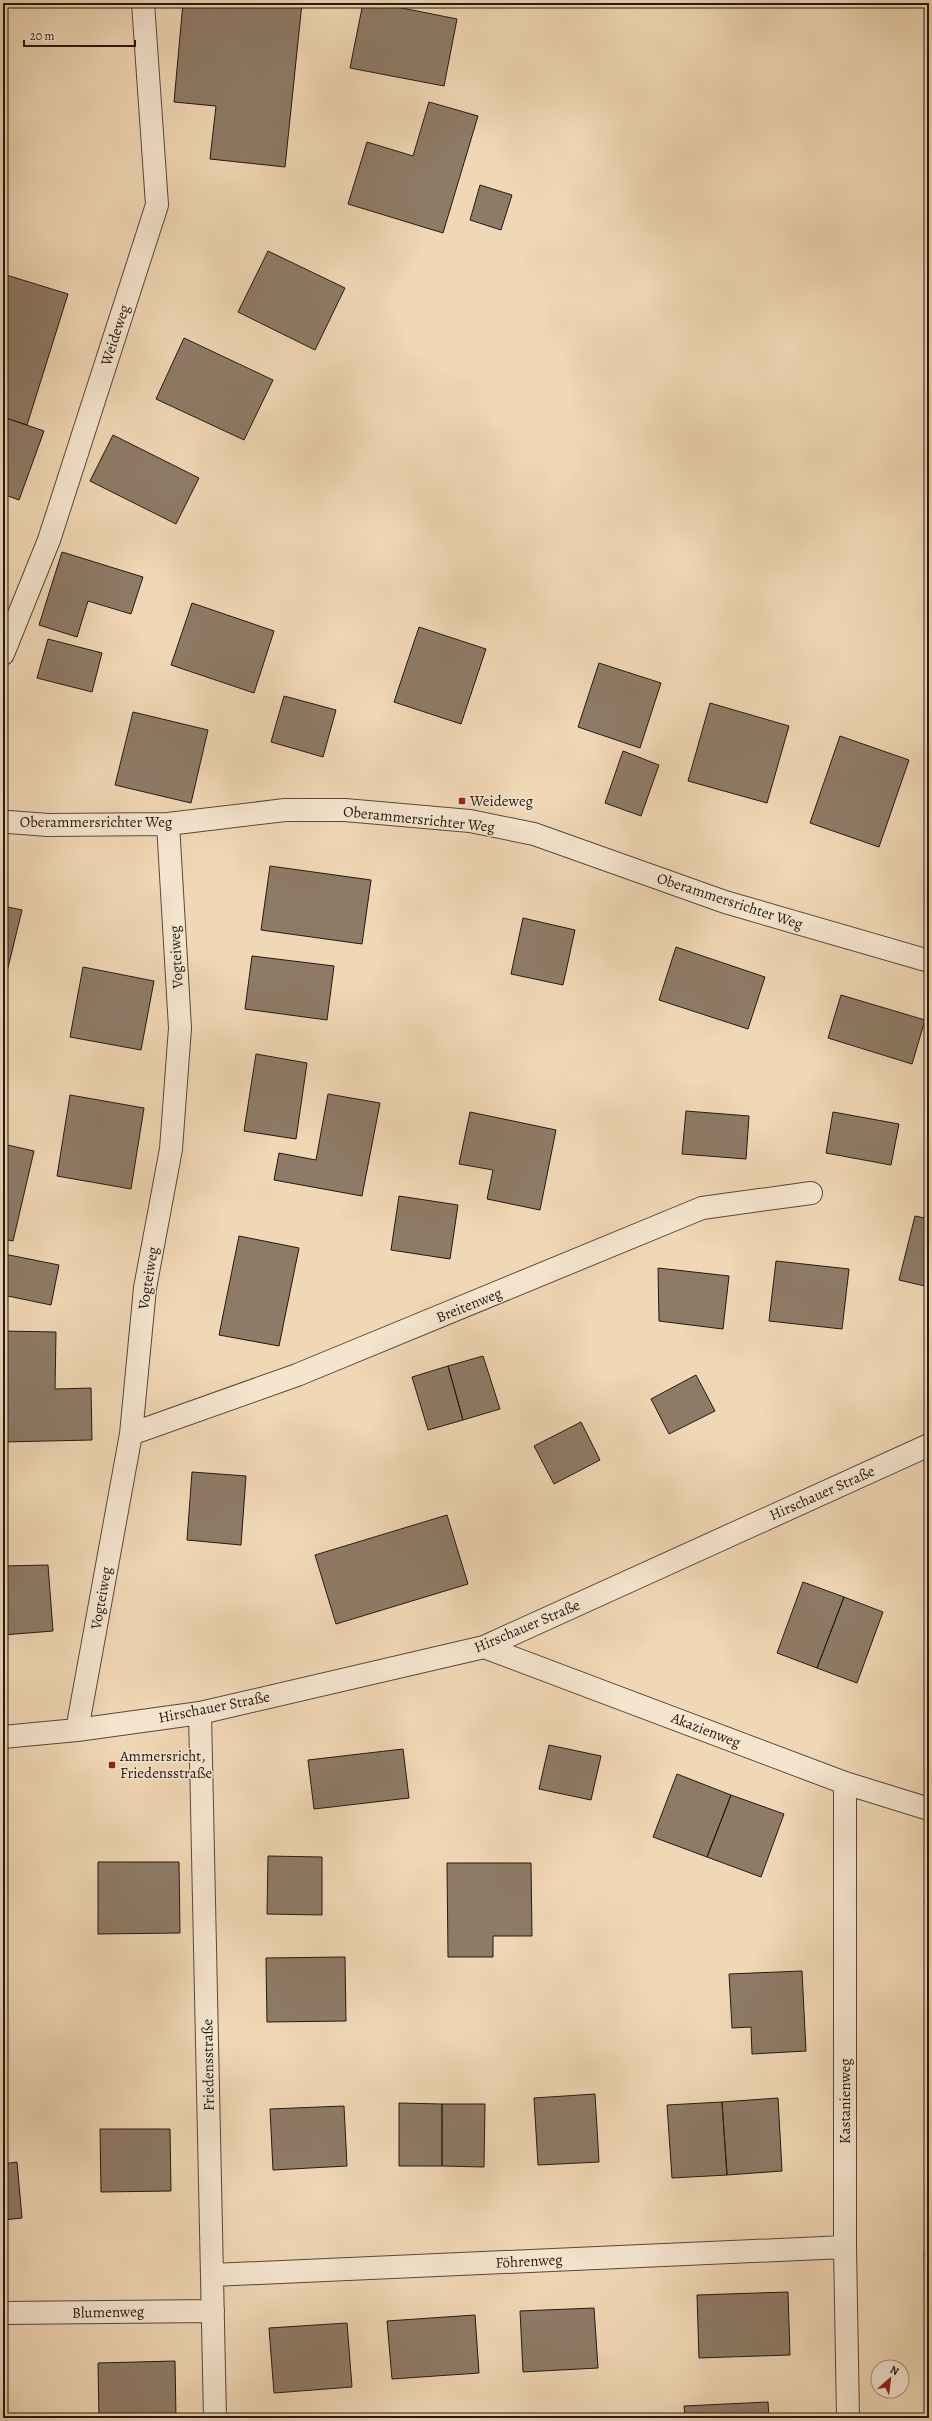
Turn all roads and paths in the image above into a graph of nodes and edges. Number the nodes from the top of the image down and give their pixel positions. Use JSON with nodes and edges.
{"nodes":[{"id":1,"x":143,"y":3,"type":"edge"},
{"id":2,"x":3,"y":654,"type":"edge"},
{"id":3,"x":5,"y":820,"type":"edge"},
{"id":4,"x":168,"y":824,"type":"junction"},
{"id":5,"x":929,"y":961,"type":"edge"},
{"id":6,"x":811,"y":1193,"type":"dead end"},
{"id":7,"x":131,"y":1434,"type":"junction"},
{"id":8,"x":929,"y":1445,"type":"edge"},
{"id":9,"x":484,"y":1647,"type":"junction"},
{"id":10,"x":200,"y":1712,"type":"junction"},
{"id":11,"x":77,"y":1730,"type":"junction"},
{"id":12,"x":3,"y":1737,"type":"edge"},
{"id":13,"x":845,"y":1783,"type":"junction"},
{"id":14,"x":929,"y":1809,"type":"edge"},
{"id":15,"x":845,"y":2247,"type":"junction"},
{"id":16,"x":213,"y":2276,"type":"junction"},
{"id":17,"x":213,"y":2311,"type":"junction"},
{"id":18,"x":3,"y":2312,"type":"edge"},
{"id":19,"x":215,"y":2418,"type":"edge"},
{"id":20,"x":848,"y":2418,"type":"edge"}],
"edges":[{"from":1,"to":2,"type":"street","name":"Weideweg"},
{"from":3,"to":4,"type":"street","name":"Oberammersrichter Weg"},
{"from":4,"to":5,"type":"street","name":"Oberammersrichter Weg"},
{"from":4,"to":7,"type":"street","name":"Vogteiweg"},
{"from":6,"to":7,"type":"street","name":"Breitenweg"},
{"from":7,"to":11,"type":"street","name":"Vogteiweg"},
{"from":8,"to":9,"type":"street","name":"Hirschauer Straße"},
{"from":9,"to":10,"type":"street","name":"Hirschauer Straße"},
{"from":9,"to":13,"type":"street","name":"Akazienweg"},
{"from":10,"to":11,"type":"street","name":"Hirschauer Straße"},
{"from":10,"to":16,"type":"street","name":"Friedensstraße"},
{"from":11,"to":12,"type":"street","name":"Hirschauer Straße"},
{"from":13,"to":14,"type":"street","name":"Akazienweg"},
{"from":13,"to":15,"type":"street","name":"Kastanienweg"},
{"from":15,"to":16,"type":"street","name":"Föhrenweg"},
{"from":15,"to":20,"type":"street","name":"Kastanienweg"},
{"from":16,"to":17,"type":"street","name":"Friedensstraße"},
{"from":17,"to":18,"type":"street","name":"Blumenweg"},
{"from":17,"to":19,"type":"street","name":"Friedensstraße"}]}
